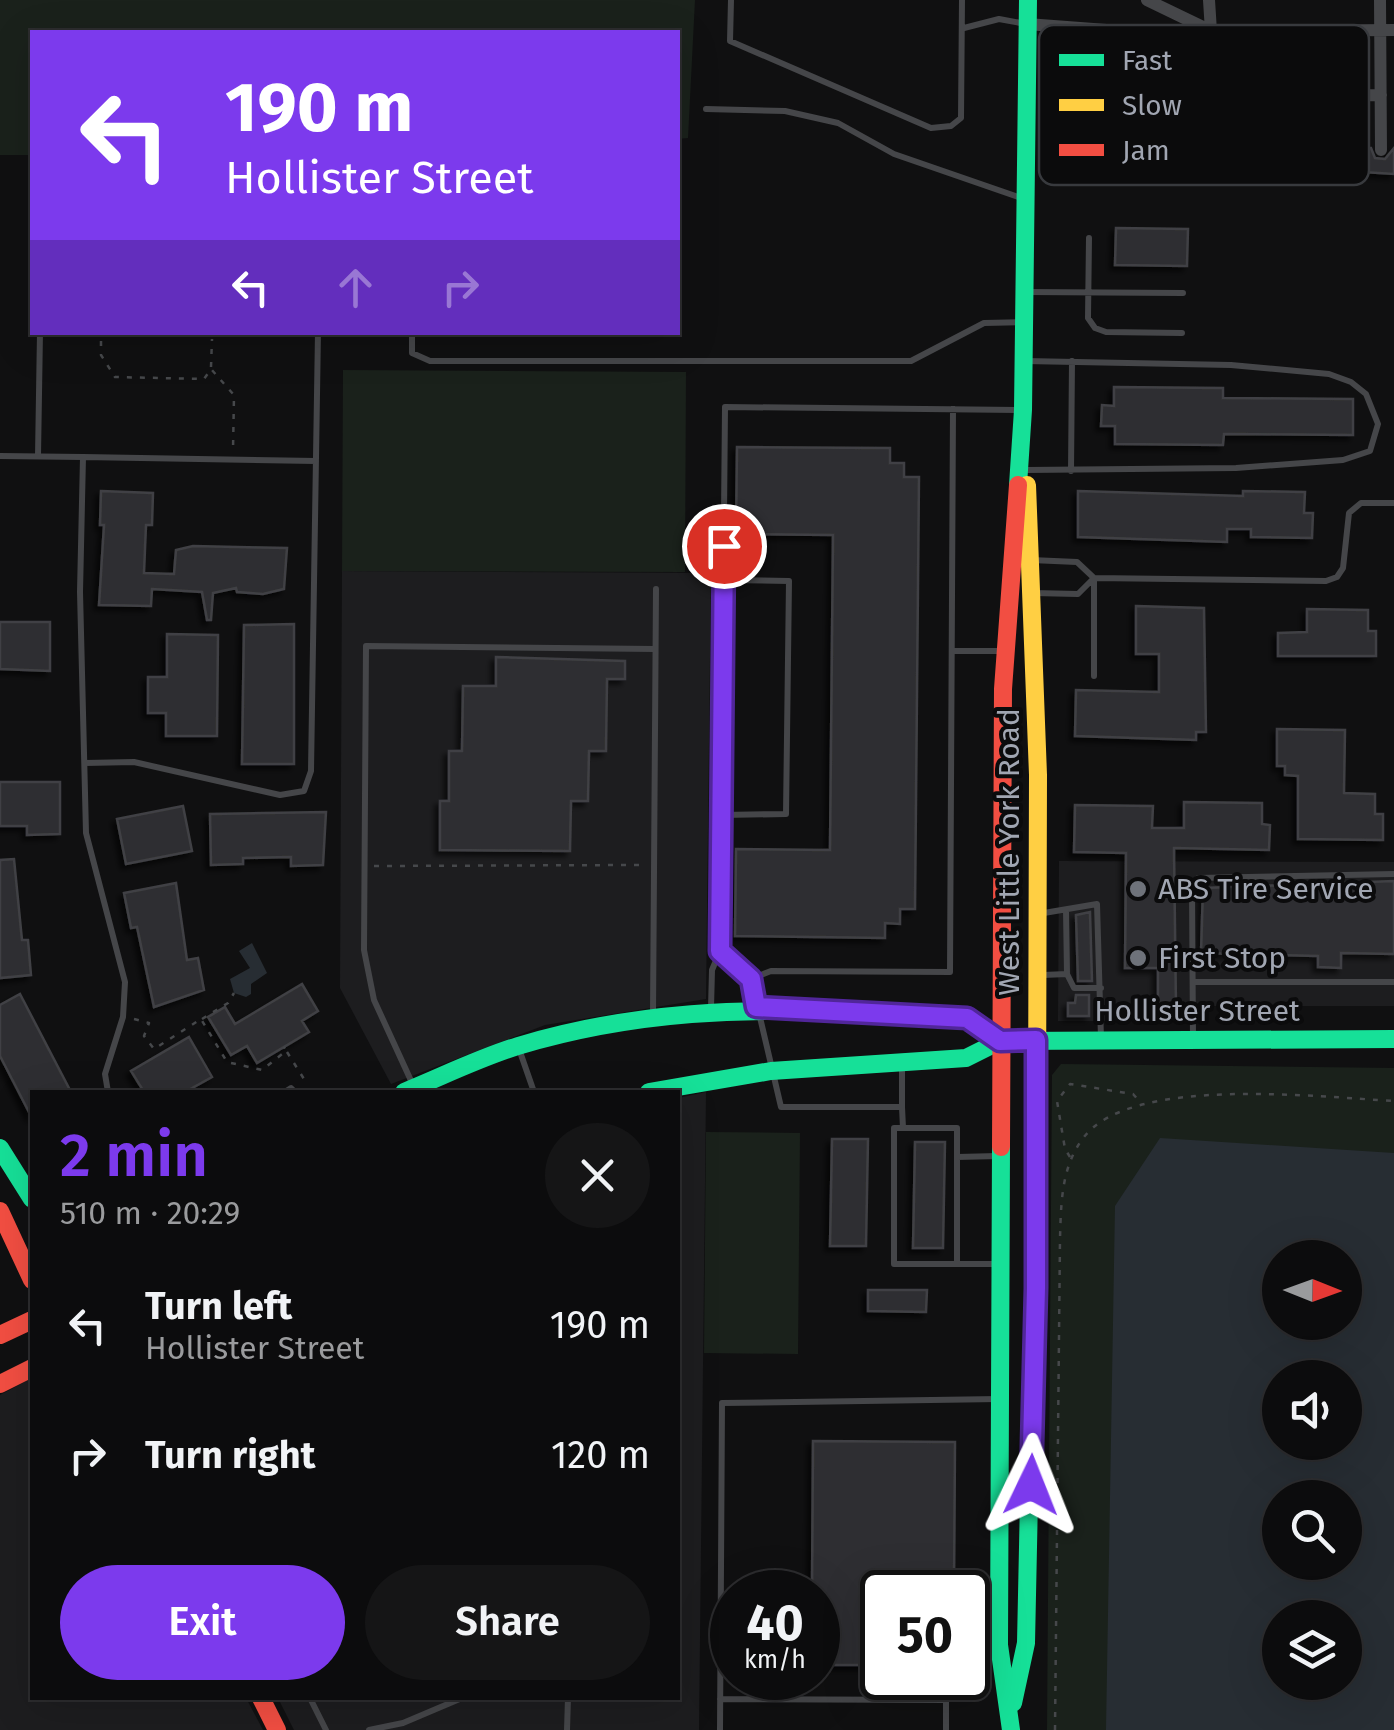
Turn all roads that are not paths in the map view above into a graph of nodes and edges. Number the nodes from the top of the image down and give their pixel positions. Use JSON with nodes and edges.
{"nodes":[{"id":1,"x":731,"y":0,"type":"edge"},
{"id":2,"x":962,"y":0,"type":"edge"},
{"id":3,"x":1028,"y":0,"type":"edge"},
{"id":4,"x":1147,"y":0,"type":"edge"},
{"id":5,"x":1209,"y":0,"type":"edge"},
{"id":6,"x":1380,"y":0,"type":"edge"},
{"id":7,"x":1027,"y":24,"type":"junction"},
{"id":8,"x":1050,"y":25,"type":"edge"},
{"id":9,"x":1199,"y":25,"type":"edge"},
{"id":10,"x":1213,"y":25,"type":"edge"},
{"id":11,"x":964,"y":28,"type":"junction"},
{"id":12,"x":1387,"y":30,"type":"edge"},
{"id":13,"x":1369,"y":95,"type":"edge"},
{"id":14,"x":1381,"y":95,"type":"junction"},
{"id":15,"x":706,"y":109,"type":"dead end"},
{"id":16,"x":1380,"y":150,"type":"dead end"},
{"id":17,"x":1025,"y":200,"type":"junction"},
{"id":18,"x":1089,"y":238,"type":"dead end"},
{"id":19,"x":1024,"y":292,"type":"junction"},
{"id":20,"x":1088,"y":293,"type":"junction"},
{"id":21,"x":1184,"y":294,"type":"dead end"},
{"id":22,"x":1024,"y":322,"type":"junction"},
{"id":23,"x":1182,"y":333,"type":"dead end"},
{"id":24,"x":40,"y":335,"type":"edge"},
{"id":25,"x":318,"y":335,"type":"edge"},
{"id":26,"x":412,"y":335,"type":"edge"},
{"id":27,"x":1024,"y":361,"type":"junction"},
{"id":28,"x":1072,"y":361,"type":"junction"},
{"id":29,"x":953,"y":409,"type":"junction"},
{"id":30,"x":1023,"y":410,"type":"junction"},
{"id":31,"x":0,"y":456,"type":"edge"},
{"id":32,"x":38,"y":456,"type":"junction"},
{"id":33,"x":83,"y":457,"type":"junction"},
{"id":34,"x":316,"y":461,"type":"junction"},
{"id":35,"x":1026,"y":470,"type":"junction"},
{"id":36,"x":1071,"y":471,"type":"junction"},
{"id":37,"x":1394,"y":503,"type":"edge"},
{"id":38,"x":1031,"y":560,"type":"junction"},
{"id":39,"x":1094,"y":578,"type":"junction"},
{"id":40,"x":724,"y":580,"type":"junction"},
{"id":41,"x":656,"y":588,"type":"dead end"},
{"id":42,"x":1033,"y":592,"type":"junction"},
{"id":43,"x":656,"y":649,"type":"junction"},
{"id":44,"x":952,"y":651,"type":"junction"},
{"id":45,"x":1005,"y":651,"type":"junction"},
{"id":46,"x":1094,"y":676,"type":"dead end"},
{"id":47,"x":86,"y":763,"type":"junction"},
{"id":48,"x":722,"y":815,"type":"junction"},
{"id":49,"x":1394,"y":874,"type":"edge"},
{"id":50,"x":1066,"y":910,"type":"junction"},
{"id":51,"x":1037,"y":914,"type":"junction"},
{"id":52,"x":720,"y":951,"type":"junction"},
{"id":53,"x":1036,"y":974,"type":"junction"},
{"id":54,"x":1067,"y":974,"type":"junction"},
{"id":55,"x":751,"y":979,"type":"junction"},
{"id":56,"x":1194,"y":982,"type":"junction"},
{"id":57,"x":1394,"y":982,"type":"edge"},
{"id":58,"x":1100,"y":988,"type":"junction"},
{"id":59,"x":756,"y":1007,"type":"junction"},
{"id":60,"x":710,"y":1011,"type":"junction"},
{"id":61,"x":653,"y":1016,"type":"junction"},
{"id":62,"x":1101,"y":1038,"type":"junction"},
{"id":63,"x":1193,"y":1038,"type":"junction"},
{"id":64,"x":1394,"y":1039,"type":"edge"},
{"id":65,"x":1036,"y":1040,"type":"junction"},
{"id":66,"x":1000,"y":1041,"type":"junction"},
{"id":67,"x":518,"y":1046,"type":"junction"},
{"id":68,"x":902,"y":1060,"type":"junction"},
{"id":69,"x":770,"y":1071,"type":"junction"},
{"id":70,"x":409,"y":1089,"type":"edge"},
{"id":71,"x":108,"y":1090,"type":"edge"},
{"id":72,"x":533,"y":1090,"type":"edge"},
{"id":73,"x":661,"y":1090,"type":"edge"},
{"id":74,"x":902,"y":1108,"type":"junction"},
{"id":75,"x":903,"y":1128,"type":"junction"},
{"id":76,"x":0,"y":1148,"type":"edge"},
{"id":77,"x":1000,"y":1156,"type":"junction"},
{"id":78,"x":957,"y":1157,"type":"junction"},
{"id":79,"x":30,"y":1196,"type":"edge"},
{"id":80,"x":0,"y":1211,"type":"edge"},
{"id":81,"x":956,"y":1264,"type":"junction"},
{"id":82,"x":999,"y":1264,"type":"junction"},
{"id":83,"x":30,"y":1276,"type":"edge"},
{"id":84,"x":30,"y":1321,"type":"edge"},
{"id":85,"x":0,"y":1335,"type":"edge"},
{"id":86,"x":30,"y":1369,"type":"edge"},
{"id":87,"x":0,"y":1384,"type":"edge"},
{"id":88,"x":999,"y":1399,"type":"junction"},
{"id":89,"x":721,"y":1570,"type":"edge"},
{"id":90,"x":262,"y":1700,"type":"edge"},
{"id":91,"x":311,"y":1700,"type":"edge"},
{"id":92,"x":457,"y":1700,"type":"edge"},
{"id":93,"x":568,"y":1700,"type":"edge"},
{"id":94,"x":720,"y":1700,"type":"edge"},
{"id":95,"x":840,"y":1700,"type":"edge"},
{"id":96,"x":1012,"y":1721,"type":"edge"},
{"id":97,"x":277,"y":1730,"type":"edge"},
{"id":98,"x":326,"y":1730,"type":"edge"},
{"id":99,"x":369,"y":1730,"type":"edge"},
{"id":100,"x":567,"y":1730,"type":"edge"},
{"id":101,"x":720,"y":1730,"type":"edge"},
{"id":102,"x":946,"y":1730,"type":"edge"}],
"edges":[{"from":1,"to":11,"type":"lane"},
{"from":2,"to":11,"type":"lane"},
{"from":3,"to":7,"type":"main road","name":"West Little York Road"},
{"from":4,"to":9,"type":"street"},
{"from":5,"to":10,"type":"street"},
{"from":6,"to":12,"type":"street"},
{"from":7,"to":8,"type":"street"},
{"from":7,"to":11,"type":"lane"},
{"from":7,"to":17,"type":"main road","name":"West Little York Road"},
{"from":12,"to":14,"type":"street"},
{"from":13,"to":14,"type":"street"},
{"from":14,"to":16,"type":"street"},
{"from":15,"to":17,"type":"lane"},
{"from":17,"to":19,"type":"main road","name":"West Little York Road"},
{"from":18,"to":20,"type":"lane"},
{"from":19,"to":20,"type":"lane"},
{"from":19,"to":22,"type":"main road","name":"West Little York Road"},
{"from":20,"to":21,"type":"lane"},
{"from":20,"to":23,"type":"lane"},
{"from":22,"to":26,"type":"lane"},
{"from":22,"to":27,"type":"main road","name":"West Little York Road"},
{"from":24,"to":32,"type":"lane"},
{"from":25,"to":34,"type":"lane"},
{"from":27,"to":28,"type":"lane"},
{"from":27,"to":30,"type":"main road","name":"West Little York Road"},
{"from":28,"to":36,"type":"lane"},
{"from":28,"to":36,"type":"lane"},
{"from":29,"to":30,"type":"lane"},
{"from":29,"to":40,"type":"lane"},
{"from":29,"to":44,"type":"lane"},
{"from":30,"to":35,"type":"main road","name":"West Little York Road"},
{"from":30,"to":45,"type":"main road","name":"West Little York Road"},
{"from":31,"to":32,"type":"lane"},
{"from":32,"to":33,"type":"lane"},
{"from":33,"to":34,"type":"lane"},
{"from":33,"to":47,"type":"lane"},
{"from":34,"to":47,"type":"lane"},
{"from":35,"to":36,"type":"lane"},
{"from":35,"to":38,"type":"main road","name":"West Little York Road"},
{"from":37,"to":39,"type":"lane"},
{"from":38,"to":39,"type":"lane"},
{"from":38,"to":42,"type":"main road","name":"West Little York Road"},
{"from":39,"to":42,"type":"lane"},
{"from":39,"to":46,"type":"lane"},
{"from":40,"to":48,"type":"lane"},
{"from":40,"to":48,"type":"lane"},
{"from":41,"to":43,"type":"lane"},
{"from":42,"to":51,"type":"main road","name":"West Little York Road"},
{"from":43,"to":61,"type":"lane"},
{"from":43,"to":70,"type":"lane"},
{"from":44,"to":45,"type":"lane"},
{"from":44,"to":55,"type":"lane"},
{"from":45,"to":66,"type":"main road","name":"West Little York Road"},
{"from":47,"to":71,"type":"lane"},
{"from":48,"to":52,"type":"lane"},
{"from":49,"to":56,"type":"lane"},
{"from":50,"to":51,"type":"lane"},
{"from":50,"to":54,"type":"lane"},
{"from":50,"to":58,"type":"lane"},
{"from":51,"to":53,"type":"main road","name":"West Little York Road"},
{"from":52,"to":55,"type":"lane"},
{"from":52,"to":60,"type":"lane"},
{"from":53,"to":54,"type":"lane"},
{"from":53,"to":65,"type":"main road","name":"West Little York Road"},
{"from":54,"to":58,"type":"lane"},
{"from":55,"to":59,"type":"lane"},
{"from":56,"to":57,"type":"lane"},
{"from":56,"to":63,"type":"lane"},
{"from":58,"to":62,"type":"lane"},
{"from":59,"to":60,"type":"main road"},
{"from":59,"to":66,"type":"main road"},
{"from":59,"to":69,"type":"lane"},
{"from":60,"to":61,"type":"main road"},
{"from":61,"to":67,"type":"main road"},
{"from":62,"to":63,"type":"main road","name":"Hollister Street"},
{"from":62,"to":65,"type":"main road","name":"Hollister Street"},
{"from":63,"to":64,"type":"main road","name":"Hollister Street"},
{"from":65,"to":66,"type":"main road","name":"Hollister Street"},
{"from":65,"to":96,"type":"main road","name":"West Little York Road"},
{"from":66,"to":68,"type":"main road","name":"Hollister Street"},
{"from":66,"to":77,"type":"main road","name":"West Little York Road"},
{"from":67,"to":70,"type":"main road"},
{"from":67,"to":72,"type":"lane"},
{"from":68,"to":69,"type":"main road","name":"Hollister Street"},
{"from":68,"to":74,"type":"lane"},
{"from":69,"to":73,"type":"main road","name":"Hollister Street"},
{"from":69,"to":74,"type":"lane"},
{"from":74,"to":75,"type":"lane"},
{"from":75,"to":78,"type":"lane"},
{"from":75,"to":81,"type":"lane"},
{"from":76,"to":79,"type":"main road"},
{"from":77,"to":78,"type":"lane"},
{"from":77,"to":82,"type":"main road","name":"West Little York Road"},
{"from":78,"to":81,"type":"lane"},
{"from":80,"to":83,"type":"main road"},
{"from":81,"to":82,"type":"lane"},
{"from":82,"to":88,"type":"main road","name":"West Little York Road"},
{"from":84,"to":85,"type":"main road"},
{"from":86,"to":87,"type":"main road"},
{"from":88,"to":89,"type":"lane"},
{"from":88,"to":96,"type":"main road","name":"West Little York Road"},
{"from":90,"to":97,"type":"main road"},
{"from":91,"to":98,"type":"lane"},
{"from":92,"to":99,"type":"lane"},
{"from":93,"to":100,"type":"lane"},
{"from":94,"to":101,"type":"lane"},
{"from":95,"to":102,"type":"lane"}]}
